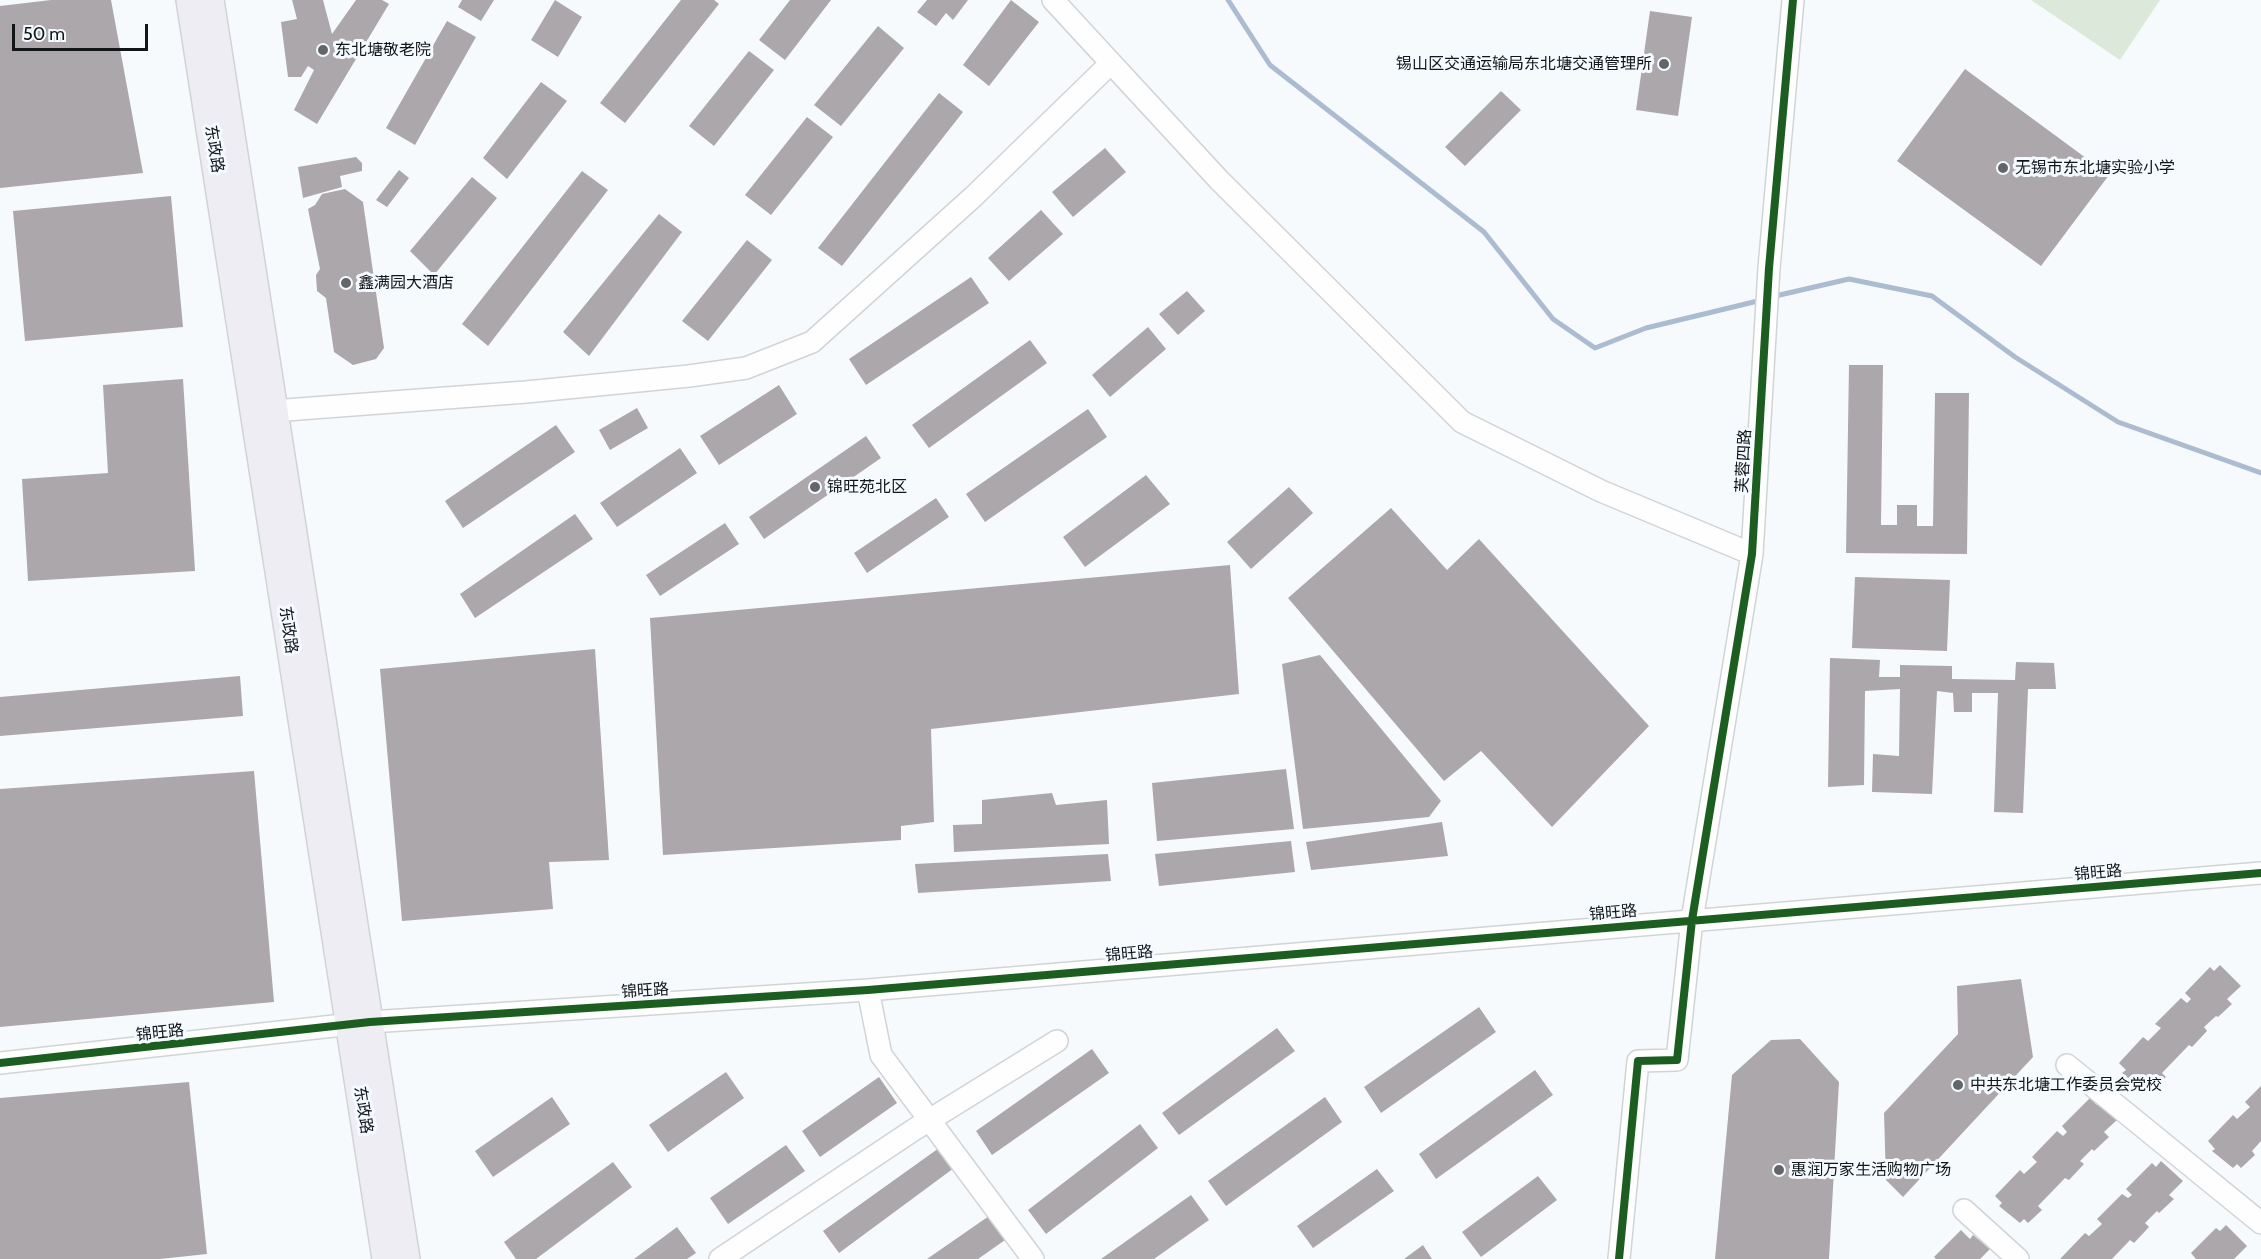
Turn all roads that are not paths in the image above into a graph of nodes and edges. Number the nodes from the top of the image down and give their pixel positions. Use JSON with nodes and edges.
{"nodes":[{"id":1,"x":190,"y":0,"type":"edge"},
{"id":2,"x":210,"y":0,"type":"edge"},
{"id":3,"x":1053,"y":0,"type":"edge"},
{"id":4,"x":1793,"y":0,"type":"edge"},
{"id":5,"x":1111,"y":63,"type":"junction"},
{"id":6,"x":265,"y":411,"type":"junction"},
{"id":7,"x":1752,"y":554,"type":"junction"},
{"id":8,"x":2261,"y":873,"type":"edge"},
{"id":9,"x":1692,"y":920,"type":"junction"},
{"id":10,"x":868,"y":990,"type":"junction"},
{"id":11,"x":360,"y":1024,"type":"junction"},
{"id":12,"x":1057,"y":1041,"type":"dead end"},
{"id":13,"x":0,"y":1063,"type":"edge"},
{"id":14,"x":2067,"y":1065,"type":"dead end"},
{"id":15,"x":930,"y":1120,"type":"junction"},
{"id":16,"x":1964,"y":1210,"type":"dead end"},
{"id":17,"x":2261,"y":1223,"type":"edge"},
{"id":18,"x":386,"y":1259,"type":"edge"},
{"id":19,"x":406,"y":1259,"type":"edge"},
{"id":20,"x":720,"y":1259,"type":"edge"},
{"id":21,"x":1033,"y":1259,"type":"edge"},
{"id":22,"x":1619,"y":1259,"type":"edge"},
{"id":23,"x":2018,"y":1259,"type":"edge"}],
"edges":[{"from":1,"to":6,"type":"main road","name":"东政路"},
{"from":2,"to":6,"type":"main road","name":"东政路"},
{"from":3,"to":5,"type":"street"},
{"from":4,"to":7,"type":"street","name":"芙蓉四路"},
{"from":5,"to":6,"type":"street"},
{"from":5,"to":7,"type":"street"},
{"from":6,"to":11,"type":"main road","name":"东政路"},
{"from":7,"to":9,"type":"street","name":"芙蓉四路"},
{"from":8,"to":9,"type":"street","name":"锦旺路"},
{"from":9,"to":10,"type":"street","name":"锦旺路"},
{"from":9,"to":22,"type":"street","name":"芙蓉四路"},
{"from":10,"to":11,"type":"street","name":"锦旺路"},
{"from":10,"to":15,"type":"street"},
{"from":11,"to":13,"type":"street","name":"锦旺路"},
{"from":11,"to":18,"type":"main road","name":"东政路"},
{"from":11,"to":19,"type":"main road","name":"东政路"},
{"from":12,"to":15,"type":"street"},
{"from":14,"to":17,"type":"street"},
{"from":15,"to":20,"type":"street"},
{"from":15,"to":21,"type":"street"},
{"from":16,"to":23,"type":"street"}]}
